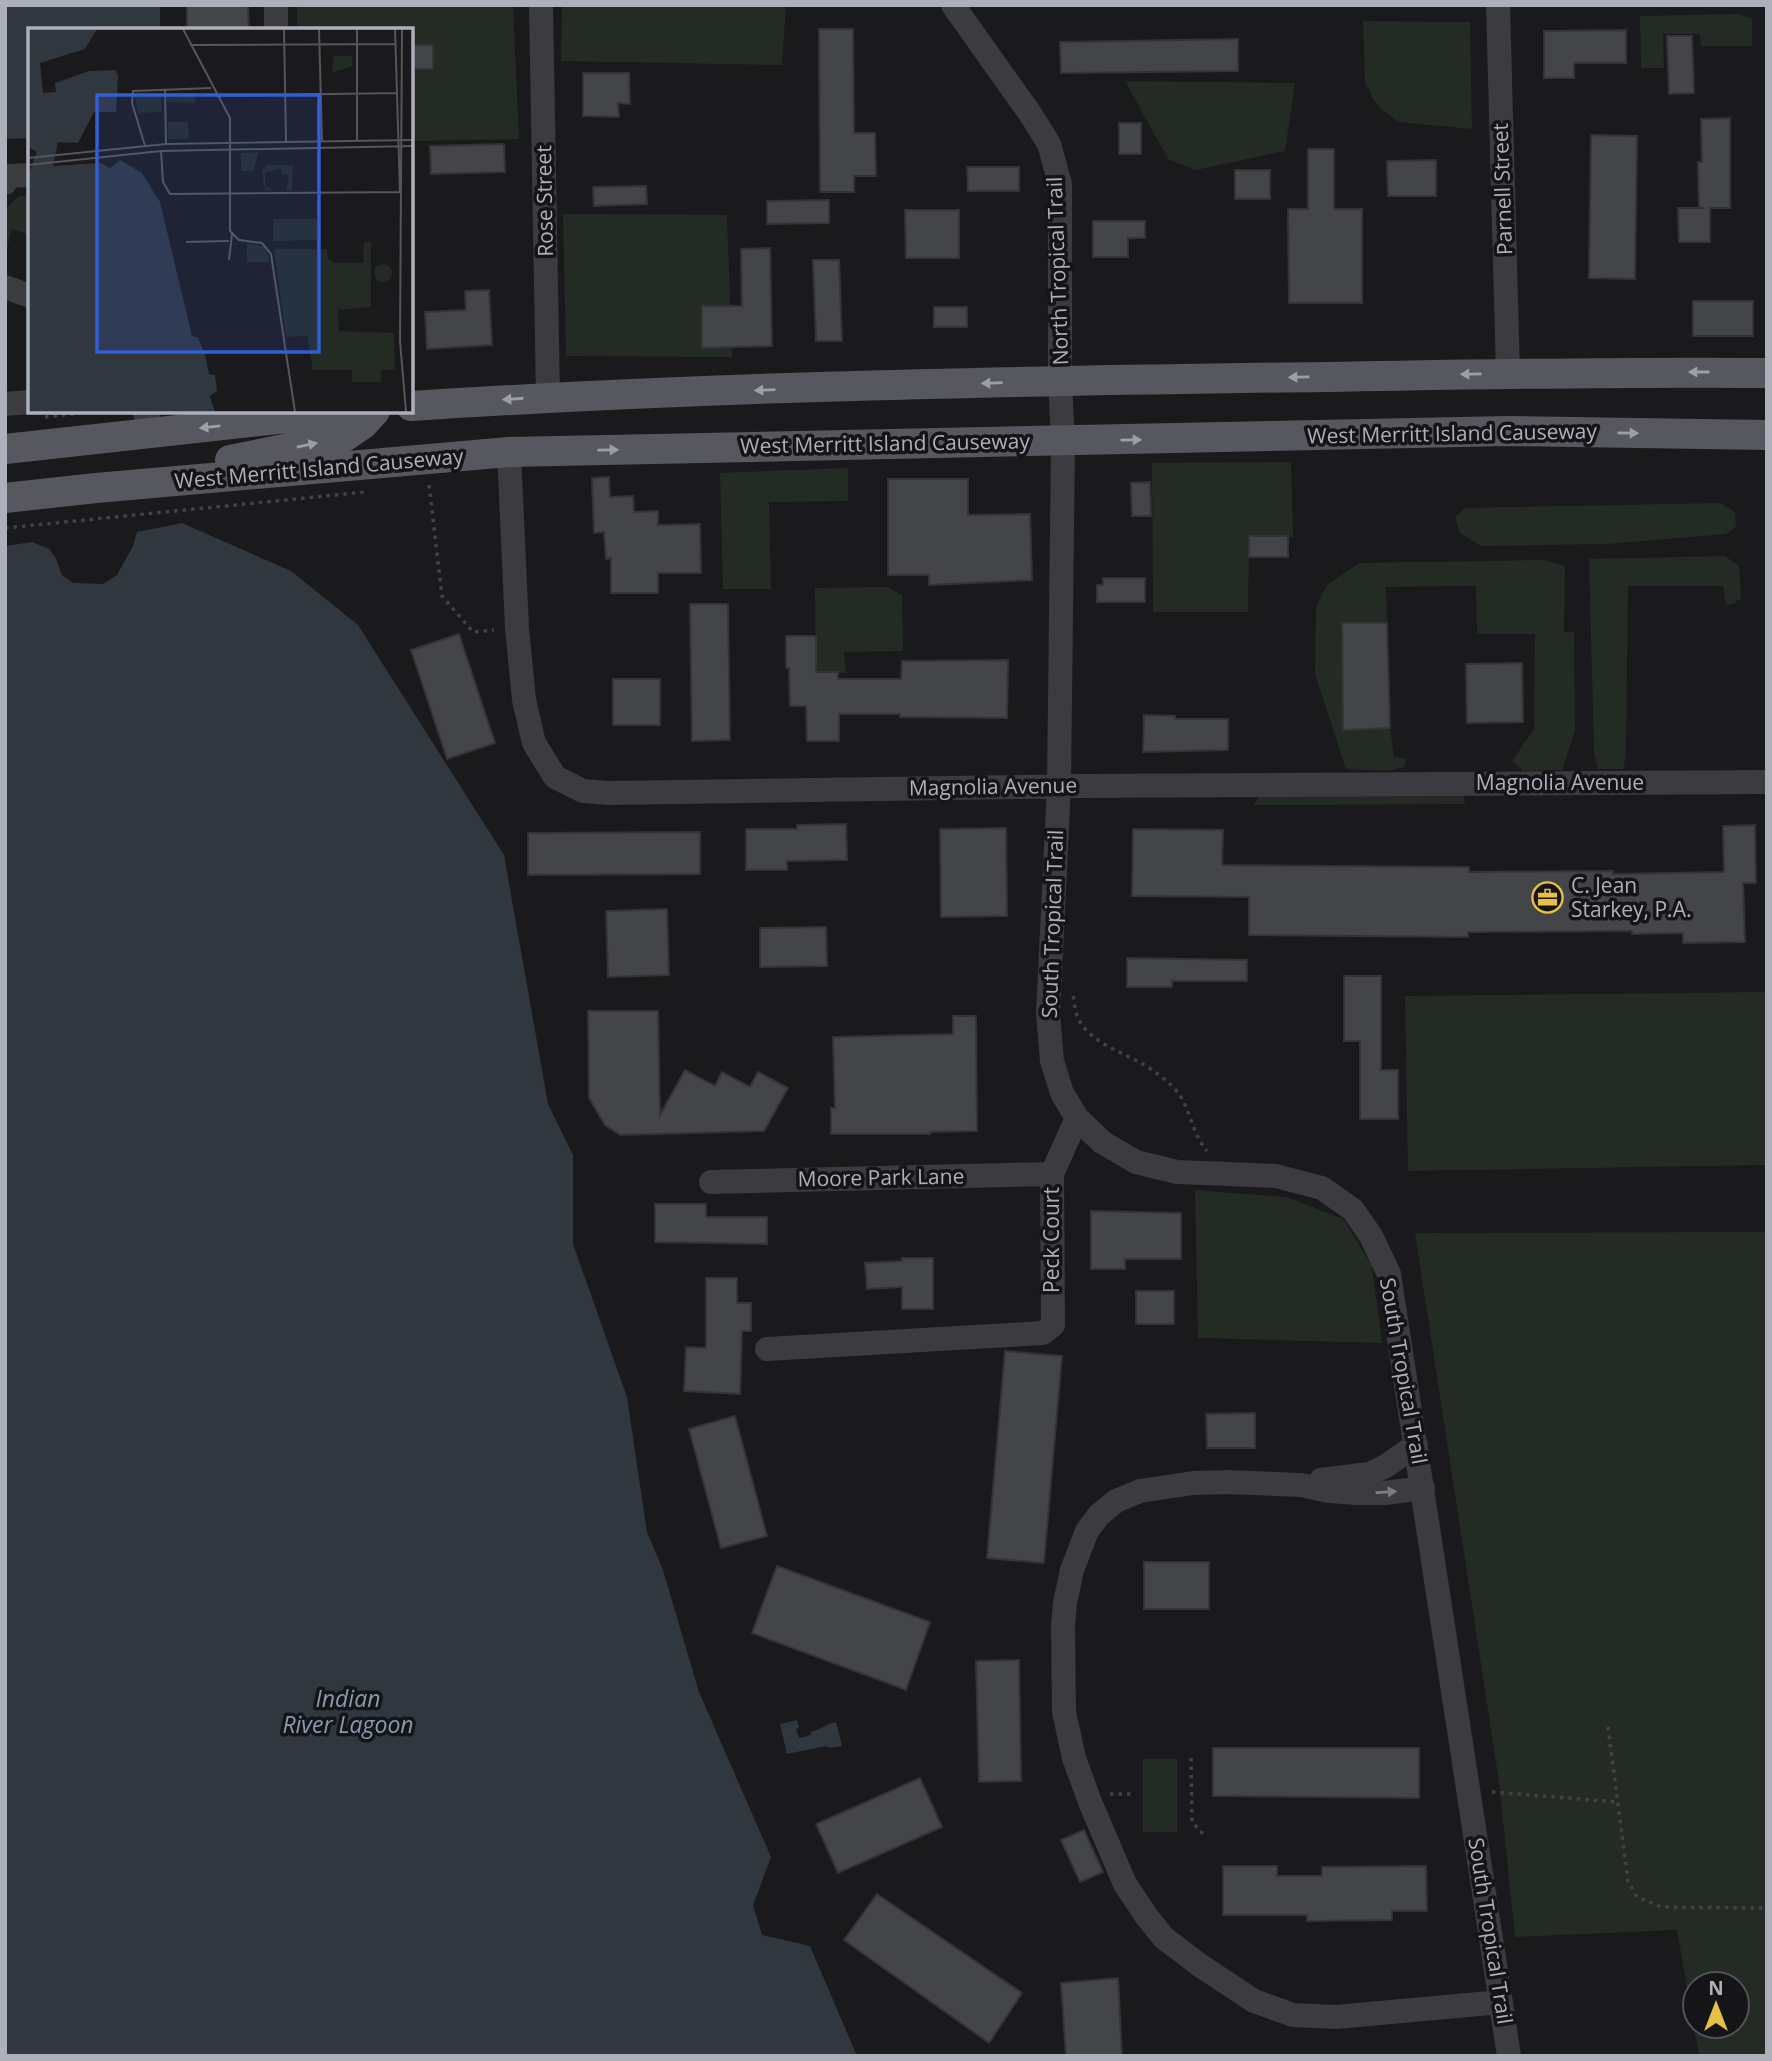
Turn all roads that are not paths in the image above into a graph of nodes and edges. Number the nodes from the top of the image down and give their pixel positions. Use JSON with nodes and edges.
{"nodes":[{"id":1,"x":276,"y":5,"type":"edge"},
{"id":2,"x":541,"y":5,"type":"edge"},
{"id":3,"x":955,"y":5,"type":"edge"},
{"id":4,"x":1498,"y":5,"type":"edge"},
{"id":5,"x":276,"y":28,"type":"edge"},
{"id":6,"x":5,"y":287,"type":"edge"},
{"id":7,"x":28,"y":295,"type":"edge"},
{"id":8,"x":1767,"y":373,"type":"edge"},
{"id":9,"x":1508,"y":374,"type":"junction"},
{"id":10,"x":1060,"y":381,"type":"junction"},
{"id":11,"x":548,"y":397,"type":"junction"},
{"id":12,"x":5,"y":404,"type":"edge"},
{"id":13,"x":413,"y":406,"type":"edge"},
{"id":14,"x":28,"y":408,"type":"edge"},
{"id":15,"x":314,"y":413,"type":"edge"},
{"id":16,"x":373,"y":413,"type":"edge"},
{"id":17,"x":149,"y":422,"type":"edge"},
{"id":18,"x":1767,"y":435,"type":"edge"},
{"id":19,"x":1063,"y":441,"type":"junction"},
{"id":20,"x":5,"y":449,"type":"edge"},
{"id":21,"x":509,"y":452,"type":"junction"},
{"id":22,"x":96,"y":488,"type":"junction"},
{"id":23,"x":5,"y":498,"type":"edge"},
{"id":24,"x":1767,"y":782,"type":"edge"},
{"id":25,"x":1059,"y":786,"type":"junction"},
{"id":26,"x":1077,"y":1118,"type":"junction"},
{"id":27,"x":1052,"y":1174,"type":"junction"},
{"id":28,"x":711,"y":1182,"type":"dead end"},
{"id":29,"x":767,"y":1349,"type":"dead end"},
{"id":30,"x":1416,"y":1445,"type":"junction"},
{"id":31,"x":1300,"y":1485,"type":"junction"},
{"id":32,"x":1423,"y":1488,"type":"junction"},
{"id":33,"x":1501,"y":2001,"type":"junction"},
{"id":34,"x":1509,"y":2056,"type":"edge"}],
"edges":[{"from":1,"to":5,"type":"street"},
{"from":2,"to":11,"type":"street","name":"Rose Street"},
{"from":3,"to":10,"type":"street","name":"North Tropical Trail"},
{"from":4,"to":9,"type":"street","name":"Parnell Street"},
{"from":6,"to":7,"type":"street"},
{"from":8,"to":9,"type":"main road","one_way":true},
{"from":9,"to":10,"type":"main road","one_way":true},
{"from":10,"to":11,"type":"main road","one_way":true},
{"from":10,"to":19,"type":"street","name":"North Tropical Trail"},
{"from":11,"to":13,"type":"main road","one_way":true},
{"from":12,"to":14,"type":"street"},
{"from":15,"to":17,"type":"main road","one_way":true},
{"from":22,"to":16,"type":"main road","one_way":true},
{"from":17,"to":20,"type":"main road"},
{"from":19,"to":18,"type":"main road","name":"West Merritt Island Causeway","one_way":true},
{"from":21,"to":19,"type":"main road","name":"West Merritt Island Causeway","one_way":true},
{"from":19,"to":25,"type":"street","name":"South Tropical Trail"},
{"from":21,"to":22,"type":"main road","name":"West Merritt Island Causeway"},
{"from":21,"to":25,"type":"street","name":"Magnolia Avenue"},
{"from":22,"to":23,"type":"main road","name":"West Merritt Island Causeway"},
{"from":24,"to":25,"type":"street","name":"Magnolia Avenue"},
{"from":25,"to":26,"type":"street","name":"South Tropical Trail"},
{"from":26,"to":27,"type":"street","name":"Peck Court"},
{"from":26,"to":30,"type":"street","name":"South Tropical Trail"},
{"from":27,"to":28,"type":"street","name":"Moore Park Lane"},
{"from":27,"to":29,"type":"street","name":"Peck Court"},
{"from":30,"to":31,"type":"street"},
{"from":30,"to":32,"type":"street","name":"South Tropical Trail"},
{"from":31,"to":32,"type":"street","one_way":true},
{"from":31,"to":33,"type":"street"},
{"from":32,"to":33,"type":"street","name":"South Tropical Trail"},
{"from":33,"to":34,"type":"street","name":"South Tropical Trail"}]}
